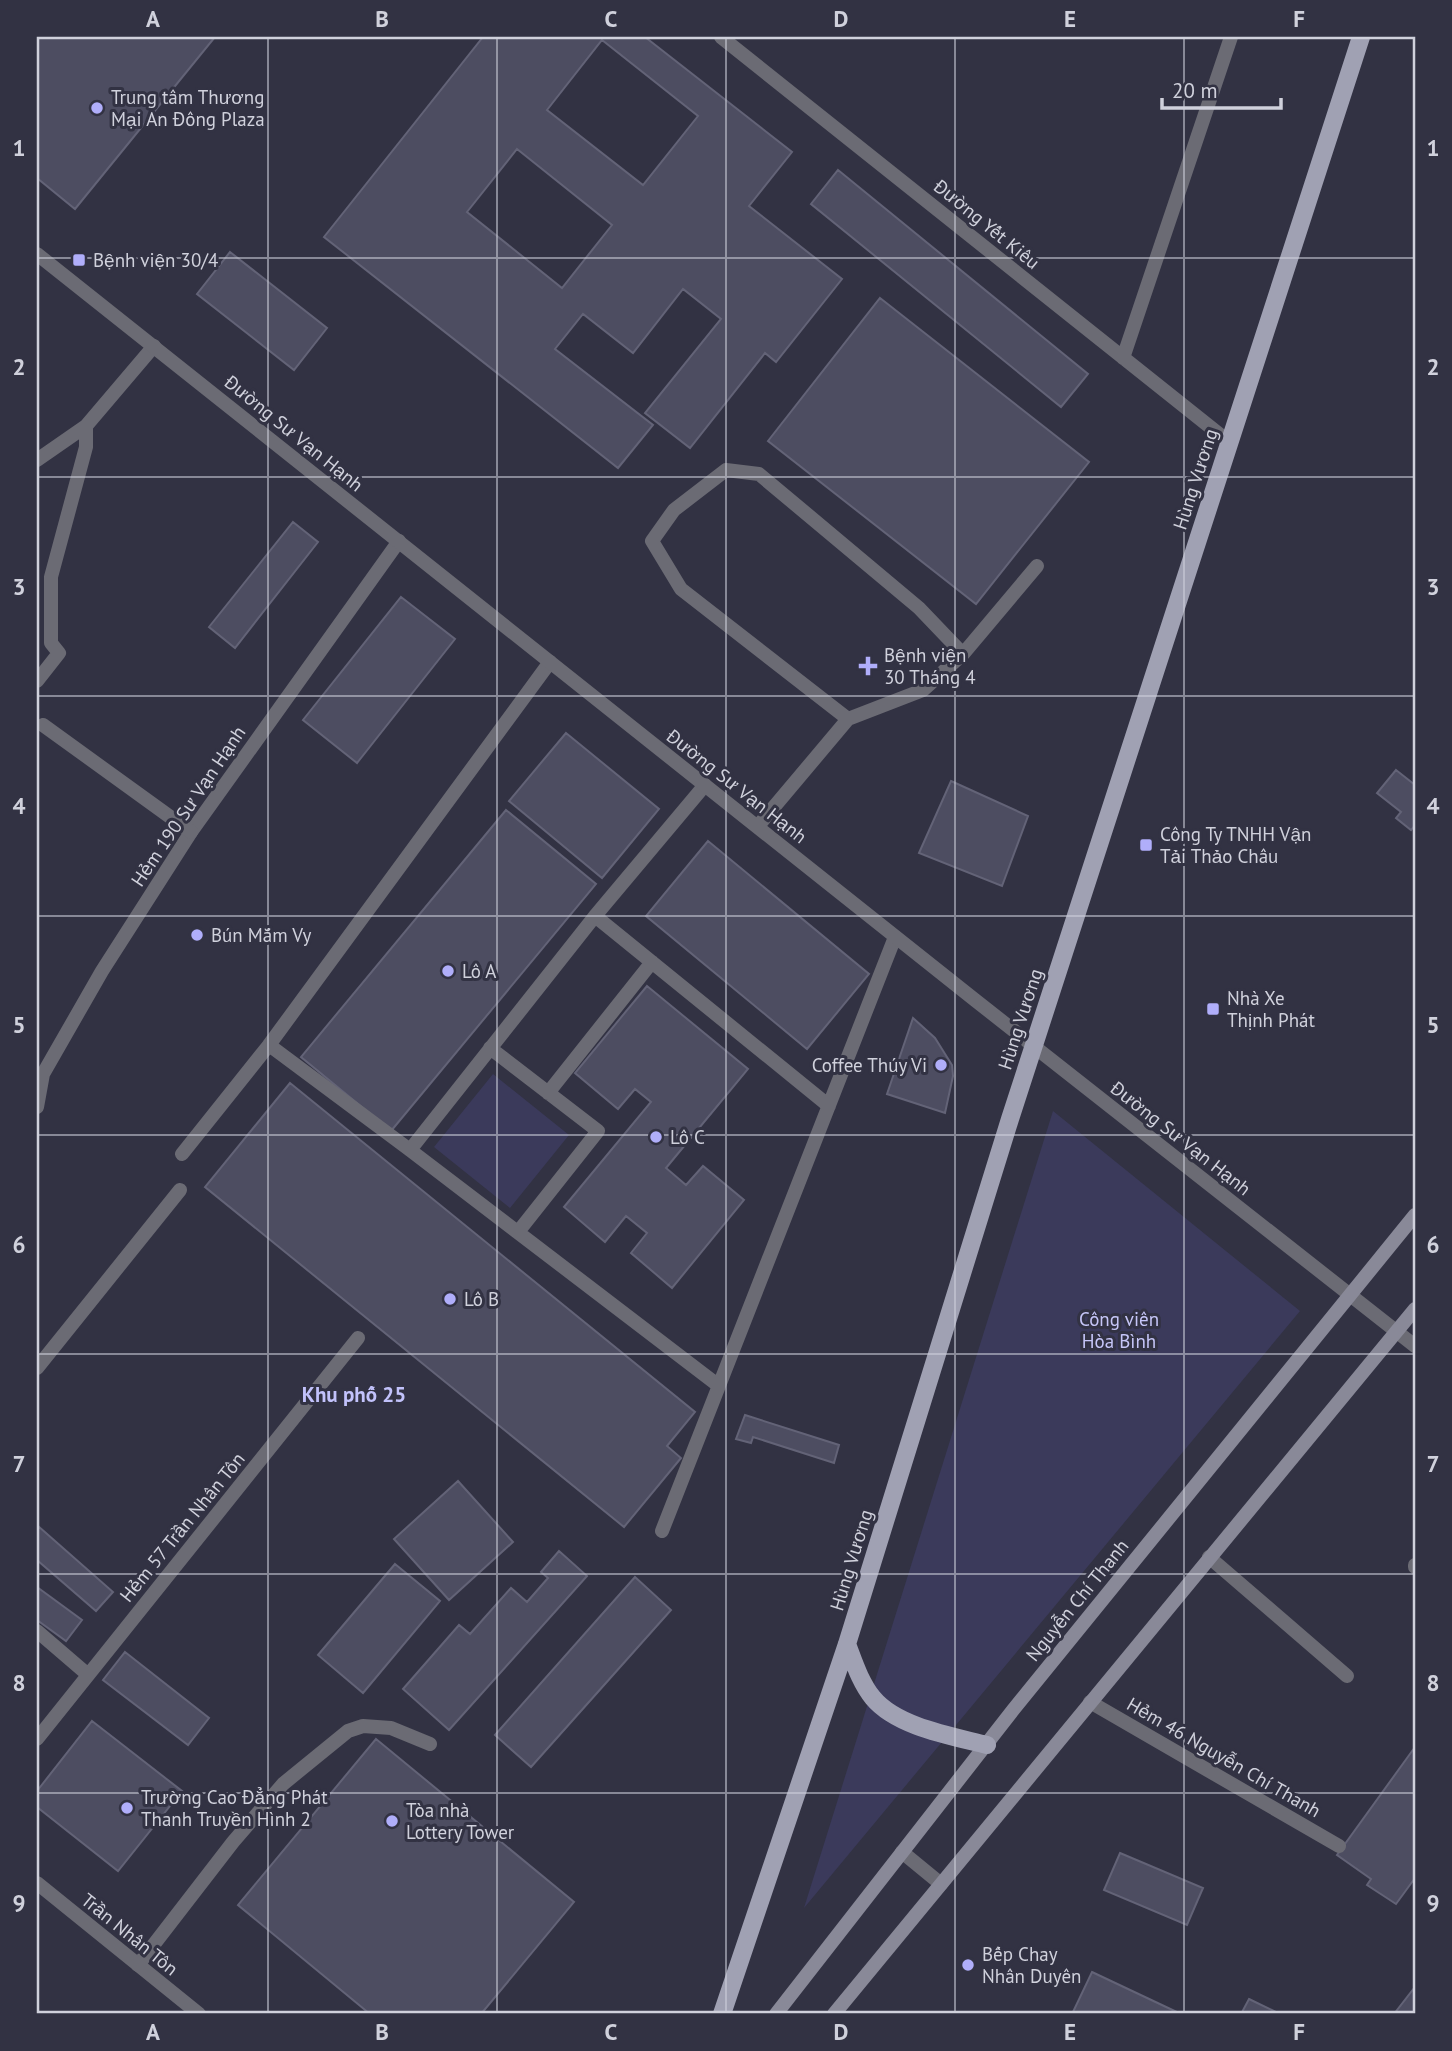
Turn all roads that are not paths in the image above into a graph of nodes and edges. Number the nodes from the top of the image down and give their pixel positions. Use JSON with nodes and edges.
{"nodes":[{"id":1,"x":721,"y":37,"type":"edge"},
{"id":2,"x":1231,"y":37,"type":"edge"},
{"id":3,"x":1361,"y":37,"type":"edge"},
{"id":4,"x":37,"y":254,"type":"edge"},
{"id":5,"x":154,"y":346,"type":"junction"},
{"id":6,"x":1123,"y":358,"type":"junction"},
{"id":7,"x":86,"y":426,"type":"junction"},
{"id":8,"x":1229,"y":442,"type":"junction"},
{"id":9,"x":37,"y":460,"type":"edge"},
{"id":10,"x":399,"y":541,"type":"junction"},
{"id":11,"x":1037,"y":566,"type":"dead end"},
{"id":12,"x":963,"y":654,"type":"junction"},
{"id":13,"x":550,"y":662,"type":"junction"},
{"id":14,"x":37,"y":681,"type":"edge"},
{"id":15,"x":848,"y":719,"type":"junction"},
{"id":16,"x":43,"y":725,"type":"dead end"},
{"id":17,"x":705,"y":785,"type":"junction"},
{"id":18,"x":758,"y":826,"type":"junction"},
{"id":19,"x":191,"y":832,"type":"junction"},
{"id":20,"x":595,"y":916,"type":"junction"},
{"id":21,"x":895,"y":937,"type":"junction"},
{"id":22,"x":652,"y":962,"type":"junction"},
{"id":23,"x":269,"y":1045,"type":"junction"},
{"id":24,"x":1033,"y":1046,"type":"junction"},
{"id":25,"x":490,"y":1048,"type":"junction"},
{"id":26,"x":548,"y":1093,"type":"junction"},
{"id":27,"x":829,"y":1106,"type":"junction"},
{"id":28,"x":37,"y":1107,"type":"edge"},
{"id":29,"x":410,"y":1150,"type":"junction"},
{"id":30,"x":183,"y":1154,"type":"dead end"},
{"id":31,"x":180,"y":1190,"type":"dead end"},
{"id":32,"x":1415,"y":1215,"type":"edge"},
{"id":33,"x":518,"y":1232,"type":"junction"},
{"id":34,"x":1351,"y":1296,"type":"junction"},
{"id":35,"x":1415,"y":1309,"type":"edge"},
{"id":36,"x":1397,"y":1332,"type":"junction"},
{"id":37,"x":358,"y":1338,"type":"dead end"},
{"id":38,"x":1415,"y":1346,"type":"edge"},
{"id":39,"x":37,"y":1368,"type":"edge"},
{"id":40,"x":719,"y":1386,"type":"junction"},
{"id":41,"x":662,"y":1531,"type":"dead end"},
{"id":42,"x":1209,"y":1557,"type":"junction"},
{"id":43,"x":37,"y":1631,"type":"edge"},
{"id":44,"x":847,"y":1644,"type":"junction"},
{"id":45,"x":87,"y":1674,"type":"junction"},
{"id":46,"x":1347,"y":1676,"type":"dead end"},
{"id":47,"x":1090,"y":1702,"type":"junction"},
{"id":48,"x":37,"y":1739,"type":"edge"},
{"id":49,"x":430,"y":1744,"type":"dead end"},
{"id":50,"x":987,"y":1745,"type":"junction"},
{"id":51,"x":1339,"y":1846,"type":"dead end"},
{"id":52,"x":902,"y":1852,"type":"junction"},
{"id":53,"x":37,"y":1882,"type":"edge"},
{"id":54,"x":941,"y":1884,"type":"junction"},
{"id":55,"x":138,"y":1965,"type":"junction"},
{"id":56,"x":779,"y":2013,"type":"edge"},
{"id":57,"x":199,"y":2014,"type":"edge"},
{"id":58,"x":722,"y":2014,"type":"edge"},
{"id":59,"x":834,"y":2014,"type":"edge"}],
"edges":[{"from":1,"to":6,"type":"street","name":"Đường Yết Kiêu"},
{"from":2,"to":6,"type":"street"},
{"from":3,"to":8,"type":"main road","name":"Hùng Vương"},
{"from":4,"to":5,"type":"street","name":"Đường Sư Vạn Hạnh"},
{"from":5,"to":7,"type":"street"},
{"from":5,"to":10,"type":"street","name":"Đường Sư Vạn Hạnh"},
{"from":6,"to":8,"type":"street","name":"Đường Yết Kiêu"},
{"from":7,"to":9,"type":"street"},
{"from":7,"to":14,"type":"street"},
{"from":8,"to":24,"type":"main road","name":"Hùng Vương"},
{"from":10,"to":13,"type":"street","name":"Đường Sư Vạn Hạnh"},
{"from":10,"to":19,"type":"street","name":"Hẻm 190 Sư Vạn Hạnh"},
{"from":11,"to":12,"type":"street"},
{"from":12,"to":15,"type":"street"},
{"from":12,"to":15,"type":"street"},
{"from":13,"to":17,"type":"street","name":"Đường Sư Vạn Hạnh"},
{"from":13,"to":23,"type":"street"},
{"from":15,"to":18,"type":"street"},
{"from":16,"to":19,"type":"street"},
{"from":17,"to":18,"type":"street","name":"Đường Sư Vạn Hạnh"},
{"from":17,"to":20,"type":"street"},
{"from":18,"to":21,"type":"street","name":"Đường Sư Vạn Hạnh"},
{"from":19,"to":28,"type":"street","name":"Hẻm 190 Sư Vạn Hạnh"},
{"from":20,"to":22,"type":"street"},
{"from":20,"to":25,"type":"street"},
{"from":21,"to":24,"type":"street","name":"Đường Sư Vạn Hạnh"},
{"from":21,"to":27,"type":"street"},
{"from":22,"to":26,"type":"street"},
{"from":22,"to":27,"type":"street"},
{"from":23,"to":29,"type":"street"},
{"from":23,"to":30,"type":"street"},
{"from":24,"to":34,"type":"street","name":"Đường Sư Vạn Hạnh"},
{"from":24,"to":44,"type":"main road","name":"Hùng Vương"},
{"from":25,"to":26,"type":"street"},
{"from":25,"to":29,"type":"street"},
{"from":26,"to":33,"type":"street"},
{"from":27,"to":40,"type":"street"},
{"from":29,"to":33,"type":"street"},
{"from":31,"to":39,"type":"street"},
{"from":32,"to":34,"type":"main road","name":"Nguyễn Chí Thanh"},
{"from":33,"to":40,"type":"street"},
{"from":34,"to":36,"type":"street","name":"Đường Sư Vạn Hạnh"},
{"from":34,"to":50,"type":"main road","name":"Nguyễn Chí Thanh"},
{"from":35,"to":36,"type":"main road"},
{"from":36,"to":38,"type":"street","name":"Đường Sư Vạn Hạnh"},
{"from":36,"to":42,"type":"main road"},
{"from":37,"to":45,"type":"street","name":"Hẻm 57 Trần Nhân Tôn"},
{"from":40,"to":41,"type":"street"},
{"from":42,"to":46,"type":"street"},
{"from":42,"to":47,"type":"main road"},
{"from":43,"to":45,"type":"street"},
{"from":44,"to":50,"type":"main road"},
{"from":44,"to":58,"type":"main road","name":"Hùng Vương"},
{"from":45,"to":48,"type":"street","name":"Hẻm 57 Trần Nhân Tôn"},
{"from":47,"to":51,"type":"street","name":"Hẻm 46 Nguyễn Chí Thanh"},
{"from":47,"to":54,"type":"main road"},
{"from":49,"to":55,"type":"street"},
{"from":50,"to":52,"type":"main road","name":"Nguyễn Chí Thanh"},
{"from":52,"to":54,"type":"street"},
{"from":52,"to":56,"type":"main road","name":"Nguyễn Chí Thanh"},
{"from":53,"to":55,"type":"street","name":"Trần Nhân Tôn"},
{"from":54,"to":59,"type":"main road"},
{"from":55,"to":57,"type":"street","name":"Trần Nhân Tôn"}]}
